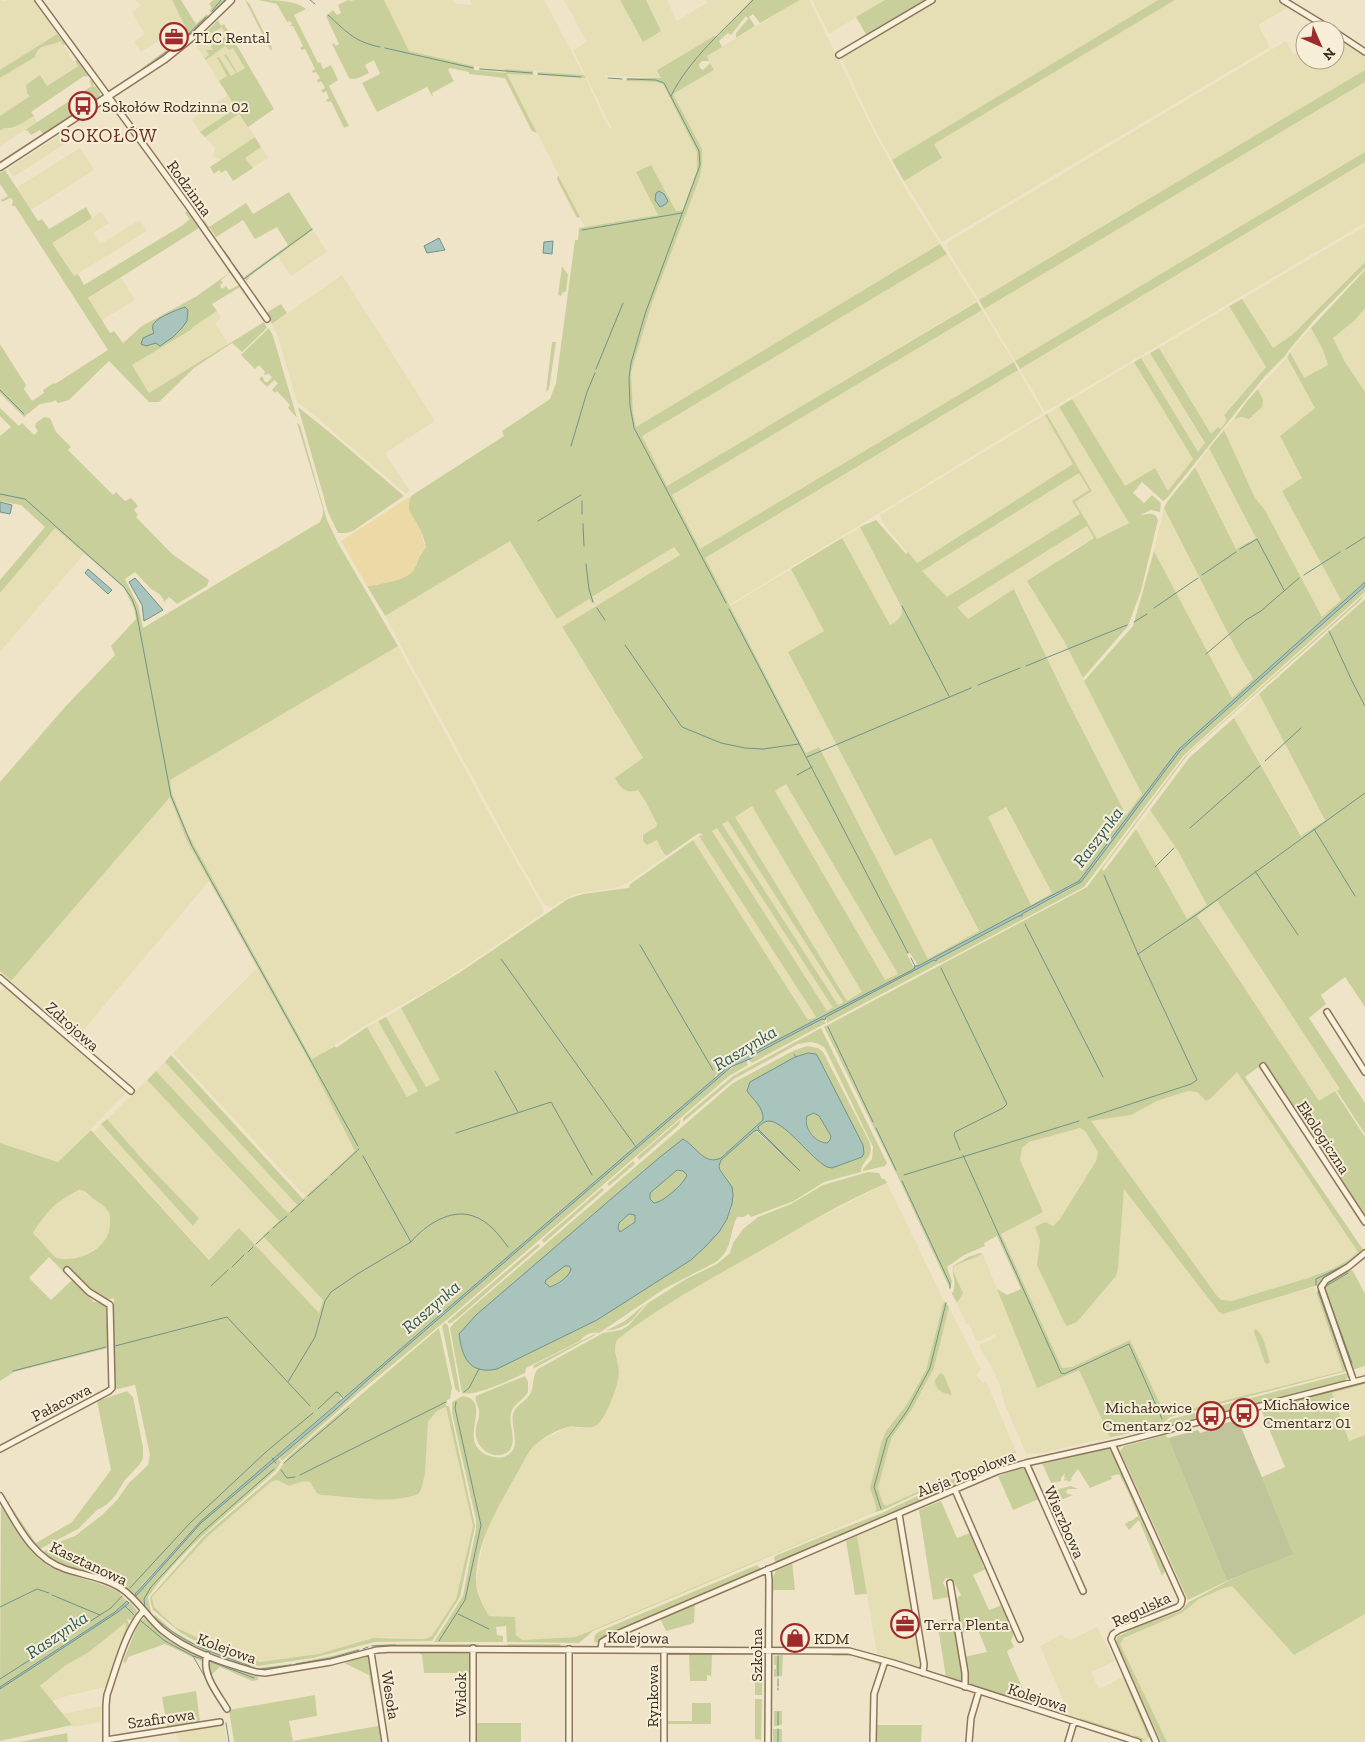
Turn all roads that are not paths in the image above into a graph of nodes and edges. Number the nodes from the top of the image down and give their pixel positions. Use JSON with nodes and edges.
{"nodes":[{"id":1,"x":38,"y":0,"type":"edge"},
{"id":2,"x":231,"y":0,"type":"edge"},
{"id":3,"x":932,"y":0,"type":"edge"},
{"id":4,"x":1282,"y":0,"type":"edge"},
{"id":5,"x":1316,"y":20,"type":"edge"},
{"id":6,"x":1345,"y":38,"type":"edge"},
{"id":7,"x":1365,"y":52,"type":"edge"},
{"id":8,"x":838,"y":55,"type":"dead end"},
{"id":9,"x":108,"y":97,"type":"junction"},
{"id":10,"x":0,"y":167,"type":"edge"},
{"id":11,"x":267,"y":319,"type":"dead end"},
{"id":12,"x":0,"y":978,"type":"edge"},
{"id":13,"x":1327,"y":1012,"type":"dead end"},
{"id":14,"x":1263,"y":1066,"type":"dead end"},
{"id":15,"x":1365,"y":1072,"type":"edge"},
{"id":16,"x":131,"y":1091,"type":"dead end"},
{"id":17,"x":1365,"y":1222,"type":"edge"},
{"id":18,"x":1365,"y":1253,"type":"edge"},
{"id":19,"x":67,"y":1270,"type":"dead end"},
{"id":20,"x":1365,"y":1379,"type":"edge"},
{"id":21,"x":1354,"y":1382,"type":"junction"},
{"id":22,"x":1112,"y":1444,"type":"junction"},
{"id":23,"x":0,"y":1449,"type":"edge"},
{"id":24,"x":1026,"y":1463,"type":"junction"},
{"id":25,"x":955,"y":1490,"type":"junction"},
{"id":26,"x":0,"y":1496,"type":"edge"},
{"id":27,"x":899,"y":1514,"type":"junction"},
{"id":28,"x":768,"y":1569,"type":"junction"},
{"id":29,"x":950,"y":1583,"type":"dead end"},
{"id":30,"x":1083,"y":1592,"type":"dead end"},
{"id":31,"x":143,"y":1611,"type":"junction"},
{"id":32,"x":1020,"y":1639,"type":"dead end"},
{"id":33,"x":473,"y":1648,"type":"junction"},
{"id":34,"x":569,"y":1649,"type":"junction"},
{"id":35,"x":601,"y":1649,"type":"junction"},
{"id":36,"x":664,"y":1650,"type":"junction"},
{"id":37,"x":768,"y":1650,"type":"junction"},
{"id":38,"x":371,"y":1652,"type":"junction"},
{"id":39,"x":207,"y":1655,"type":"junction"},
{"id":40,"x":885,"y":1661,"type":"junction"},
{"id":41,"x":923,"y":1673,"type":"junction"},
{"id":42,"x":965,"y":1687,"type":"junction"},
{"id":43,"x":979,"y":1691,"type":"junction"},
{"id":44,"x":227,"y":1709,"type":"dead end"},
{"id":45,"x":220,"y":1722,"type":"dead end"},
{"id":46,"x":1074,"y":1722,"type":"junction"},
{"id":47,"x":1153,"y":1740,"type":"edge"},
{"id":48,"x":106,"y":1741,"type":"edge"},
{"id":49,"x":386,"y":1742,"type":"edge"},
{"id":50,"x":473,"y":1742,"type":"edge"},
{"id":51,"x":569,"y":1742,"type":"edge"},
{"id":52,"x":664,"y":1742,"type":"edge"},
{"id":53,"x":768,"y":1742,"type":"edge"},
{"id":54,"x":873,"y":1742,"type":"edge"},
{"id":55,"x":969,"y":1742,"type":"edge"},
{"id":56,"x":1068,"y":1742,"type":"edge"},
{"id":57,"x":1138,"y":1742,"type":"edge"}],
"edges":[{"from":1,"to":9,"type":"street","name":"Rodzinna"},
{"from":2,"to":9,"type":"street"},
{"from":3,"to":8,"type":"street"},
{"from":4,"to":5,"type":"street"},
{"from":6,"to":7,"type":"street"},
{"from":9,"to":10,"type":"street"},
{"from":9,"to":11,"type":"street","name":"Rodzinna"},
{"from":12,"to":16,"type":"street","name":"Zdrojowa"},
{"from":13,"to":15,"type":"street"},
{"from":14,"to":17,"type":"street","name":"Ekologiczna"},
{"from":18,"to":21,"type":"street"},
{"from":19,"to":23,"type":"street","name":"Pałacowa"},
{"from":20,"to":21,"type":"street","name":"Aleja Topolowa"},
{"from":21,"to":22,"type":"street","name":"Aleja Topolowa"},
{"from":22,"to":24,"type":"street","name":"Aleja Topolowa"},
{"from":22,"to":47,"type":"street","name":"Regulska"},
{"from":24,"to":25,"type":"street","name":"Aleja Topolowa"},
{"from":24,"to":30,"type":"street","name":"Wierzbowa"},
{"from":25,"to":27,"type":"street","name":"Aleja Topolowa"},
{"from":25,"to":32,"type":"street"},
{"from":26,"to":31,"type":"street","name":"Kasztanowa"},
{"from":27,"to":28,"type":"street","name":"Aleja Topolowa"},
{"from":27,"to":41,"type":"street"},
{"from":28,"to":35,"type":"street","name":"Aleja Topolowa"},
{"from":28,"to":37,"type":"street","name":"Szkolna"},
{"from":29,"to":42,"type":"street"},
{"from":31,"to":39,"type":"street","name":"Kolejowa"},
{"from":31,"to":48,"type":"street"},
{"from":33,"to":34,"type":"street","name":"Kolejowa"},
{"from":33,"to":38,"type":"street","name":"Kolejowa"},
{"from":33,"to":50,"type":"street","name":"Widok"},
{"from":34,"to":35,"type":"street","name":"Kolejowa"},
{"from":34,"to":51,"type":"street"},
{"from":35,"to":36,"type":"street","name":"Kolejowa"},
{"from":36,"to":37,"type":"street","name":"Kolejowa"},
{"from":36,"to":52,"type":"street","name":"Rynkowa"},
{"from":37,"to":40,"type":"street","name":"Kolejowa"},
{"from":37,"to":53,"type":"street","name":"Szkolna"},
{"from":38,"to":39,"type":"street","name":"Kolejowa"},
{"from":38,"to":49,"type":"street","name":"Wesoła"},
{"from":39,"to":44,"type":"street"},
{"from":40,"to":41,"type":"street","name":"Kolejowa"},
{"from":40,"to":54,"type":"street"},
{"from":41,"to":42,"type":"street","name":"Kolejowa"},
{"from":42,"to":43,"type":"street","name":"Kolejowa"},
{"from":43,"to":46,"type":"street","name":"Kolejowa"},
{"from":43,"to":55,"type":"street"},
{"from":45,"to":48,"type":"street","name":"Szafirowa"},
{"from":46,"to":56,"type":"street"},
{"from":46,"to":57,"type":"street","name":"Kolejowa"}]}
